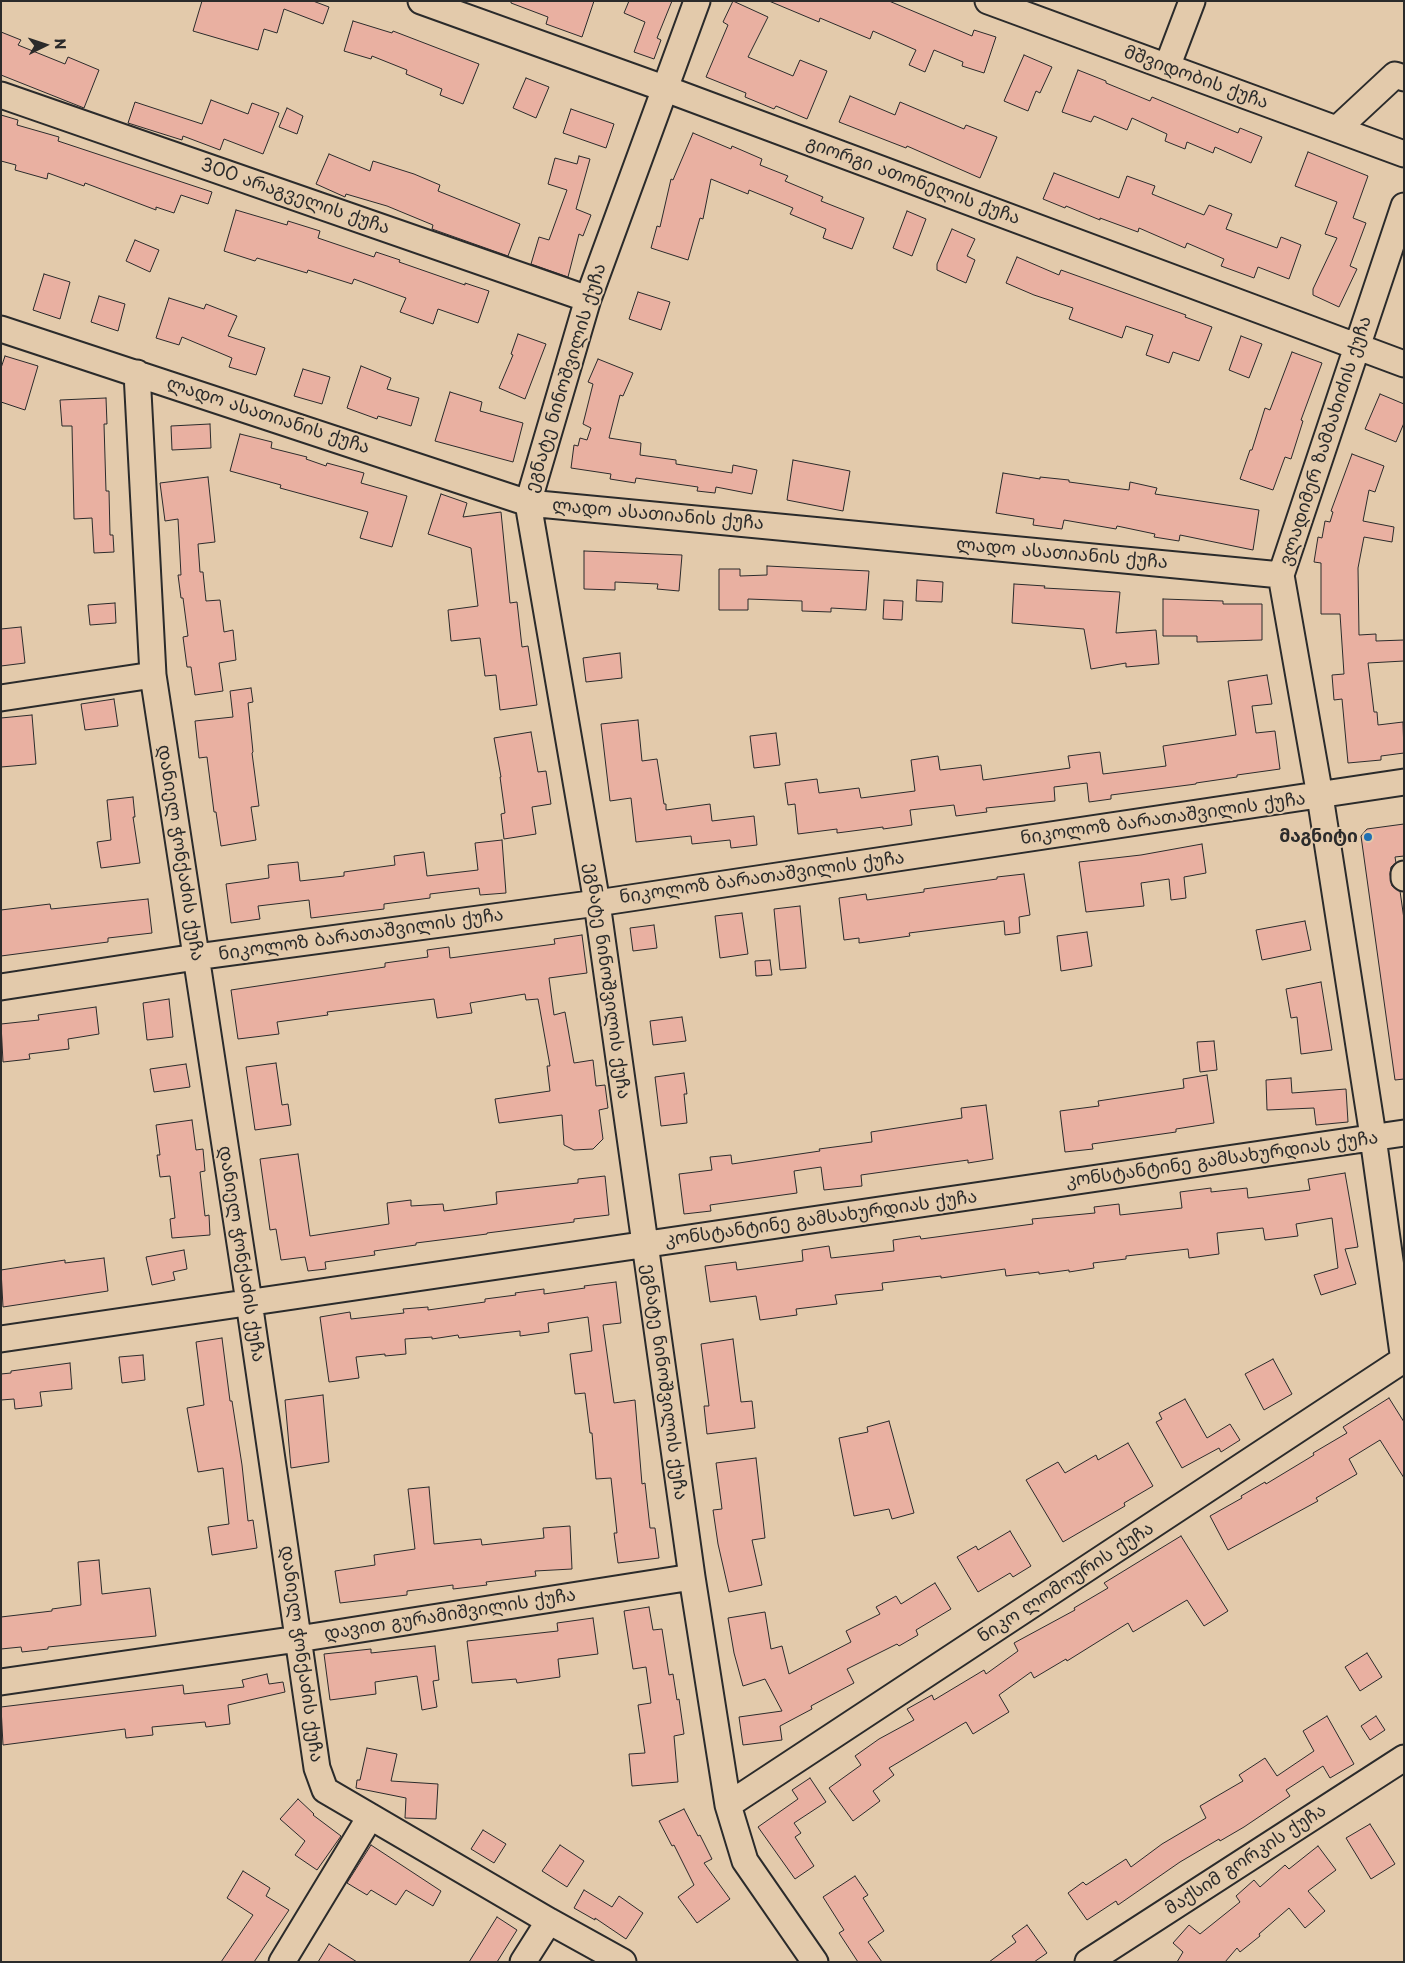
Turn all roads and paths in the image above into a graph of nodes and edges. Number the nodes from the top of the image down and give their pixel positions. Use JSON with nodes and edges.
{"nodes":[{"id":1,"x":421,"y":1,"type":"edge"},
{"id":2,"x":697,"y":1,"type":"edge"},
{"id":3,"x":988,"y":1,"type":"edge"},
{"id":4,"x":1192,"y":1,"type":"edge"},
{"id":5,"x":1042,"y":11,"type":"edge"},
{"id":6,"x":1167,"y":67,"type":"junction"},
{"id":7,"x":1404,"y":78,"type":"edge"},
{"id":8,"x":666,"y":89,"type":"junction"},
{"id":9,"x":1,"y":95,"type":"edge"},
{"id":10,"x":1337,"y":129,"type":"junction"},
{"id":11,"x":1404,"y":154,"type":"edge"},
{"id":12,"x":1404,"y":206,"type":"edge"},
{"id":13,"x":588,"y":299,"type":"junction"},
{"id":14,"x":1,"y":329,"type":"edge"},
{"id":15,"x":1357,"y":346,"type":"junction"},
{"id":16,"x":1404,"y":364,"type":"edge"},
{"id":17,"x":137,"y":373,"type":"junction"},
{"id":18,"x":528,"y":503,"type":"junction"},
{"id":19,"x":1281,"y":575,"type":"junction"},
{"id":20,"x":153,"y":675,"type":"junction"},
{"id":21,"x":1,"y":698,"type":"edge"},
{"id":22,"x":1404,"y":782,"type":"edge"},
{"id":23,"x":1320,"y":796,"type":"junction"},
{"id":24,"x":1404,"y":874,"type":"edge"},
{"id":25,"x":1404,"y":878,"type":"edge"},
{"id":26,"x":597,"y":902,"type":"junction"},
{"id":27,"x":196,"y":957,"type":"junction"},
{"id":28,"x":1,"y":987,"type":"edge"},
{"id":29,"x":1404,"y":1133,"type":"edge"},
{"id":30,"x":1372,"y":1138,"type":"junction"},
{"id":31,"x":644,"y":1244,"type":"junction"},
{"id":32,"x":250,"y":1302,"type":"junction"},
{"id":33,"x":1,"y":1339,"type":"edge"},
{"id":34,"x":1404,"y":1360,"type":"edge"},
{"id":35,"x":692,"y":1577,"type":"junction"},
{"id":36,"x":298,"y":1639,"type":"junction"},
{"id":37,"x":1,"y":1682,"type":"edge"},
{"id":38,"x":1404,"y":1758,"type":"edge"},
{"id":39,"x":728,"y":1805,"type":"junction"},
{"id":40,"x":370,"y":1817,"type":"junction"},
{"id":41,"x":549,"y":1921,"type":"junction"},
{"id":42,"x":282,"y":1962,"type":"edge"},
{"id":43,"x":523,"y":1962,"type":"edge"},
{"id":44,"x":623,"y":1962,"type":"edge"},
{"id":45,"x":815,"y":1962,"type":"edge"},
{"id":46,"x":1088,"y":1962,"type":"edge"}],
"edges":[{"from":1,"to":8,"type":"street","name":"გიორგი ათონელის ქუჩა"},
{"from":2,"to":8,"type":"street","name":"ეგნატე ნინოშვილის ქუჩა"},
{"from":3,"to":5,"type":"street","name":"მშვიდობის ქუჩა"},
{"from":4,"to":6,"type":"street"},
{"from":5,"to":6,"type":"street","name":"მშვიდობის ქუჩა"},
{"from":6,"to":10,"type":"street","name":"მშვიდობის ქუჩა"},
{"from":7,"to":10,"type":"street"},
{"from":8,"to":13,"type":"street","name":"ეგნატე ნინოშვილის ქუჩა"},
{"from":8,"to":15,"type":"street","name":"გიორგი ათონელის ქუჩა"},
{"from":9,"to":13,"type":"street","name":"300 არაგველის ქუჩა"},
{"from":10,"to":11,"type":"street","name":"მშვიდობის ქუჩა"},
{"from":12,"to":15,"type":"street","name":"ვლადიმერ ზამბახიძის ქუჩა"},
{"from":13,"to":18,"type":"street","name":"ეგნატე ნინოშვილის ქუჩა"},
{"from":14,"to":17,"type":"street","name":"ლადო ასათიანის ქუჩა"},
{"from":15,"to":16,"type":"street","name":"გიორგი ათონელის ქუჩა"},
{"from":15,"to":19,"type":"street","name":"ვლადიმერ ზამბახიძის ქუჩა"},
{"from":17,"to":18,"type":"street","name":"ლადო ასათიანის ქუჩა"},
{"from":17,"to":20,"type":"street","name":"დანიელ ჭონქაძის ქუჩა"},
{"from":18,"to":19,"type":"street","name":"ლადო ასათიანის ქუჩა"},
{"from":18,"to":26,"type":"street","name":"ეგნატე ნინოშვილის ქუჩა"},
{"from":19,"to":23,"type":"street","name":"ვლადიმერ ზამბახიძის ქუჩა"},
{"from":20,"to":21,"type":"street"},
{"from":20,"to":27,"type":"street","name":"დანიელ ჭონქაძის ქუჩა"},
{"from":22,"to":23,"type":"street","name":"ნიკოლოზ ბარათაშვილის ქუჩა"},
{"from":23,"to":26,"type":"street","name":"ნიკოლოზ ბარათაშვილის ქუჩა"},
{"from":23,"to":30,"type":"street","name":"ვლადიმერ ზამბახიძის ქუჩა"},
{"from":24,"to":25,"type":"street"},
{"from":26,"to":27,"type":"street","name":"ნიკოლოზ ბარათაშვილის ქუჩა"},
{"from":26,"to":31,"type":"street","name":"ეგნატე ნინოშვილის ქუჩა"},
{"from":27,"to":28,"type":"street","name":"ნიკოლოზ ბარათაშვილის ქუჩა"},
{"from":27,"to":32,"type":"street","name":"დანიელ ჭონქაძის ქუჩა"},
{"from":29,"to":30,"type":"street","name":"კონსტანტინე გამსახურდიას ქუჩა"},
{"from":30,"to":31,"type":"street","name":"კონსტანტინე გამსახურდიას ქუჩა"},
{"from":30,"to":34,"type":"street","name":"ვლადიმერ ზამბახიძის ქუჩა"},
{"from":31,"to":32,"type":"street","name":"კონსტანტინე გამსახურდიას ქუჩა"},
{"from":31,"to":35,"type":"street","name":"ეგნატე ნინოშვილის ქუჩა"},
{"from":32,"to":33,"type":"street","name":"კონსტანტინე გამსახურდიას ქუჩა"},
{"from":32,"to":36,"type":"street","name":"დანიელ ჭონქაძის ქუჩა"},
{"from":34,"to":39,"type":"street","name":"ნიკო ლომოურის ქუჩა"},
{"from":35,"to":36,"type":"street","name":"დავით გურამიშვილის ქუჩა"},
{"from":35,"to":39,"type":"street","name":"ეგნატე ნინოშვილის ქუჩა"},
{"from":36,"to":37,"type":"street","name":"დავით გურამიშვილის ქუჩა"},
{"from":36,"to":40,"type":"street","name":"დანიელ ჭონქაძის ქუჩა"},
{"from":38,"to":46,"type":"street","name":"მაქსიმ გორკის ქუჩა"},
{"from":39,"to":45,"type":"street","name":"ეგნატე ნინოშვილის ქუჩა"},
{"from":40,"to":41,"type":"street","name":"დანიელ ჭონქაძის ქუჩა"},
{"from":40,"to":42,"type":"street"},
{"from":41,"to":43,"type":"street"},
{"from":41,"to":44,"type":"street","name":"დანიელ ჭონქაძის ქუჩა"}]}
